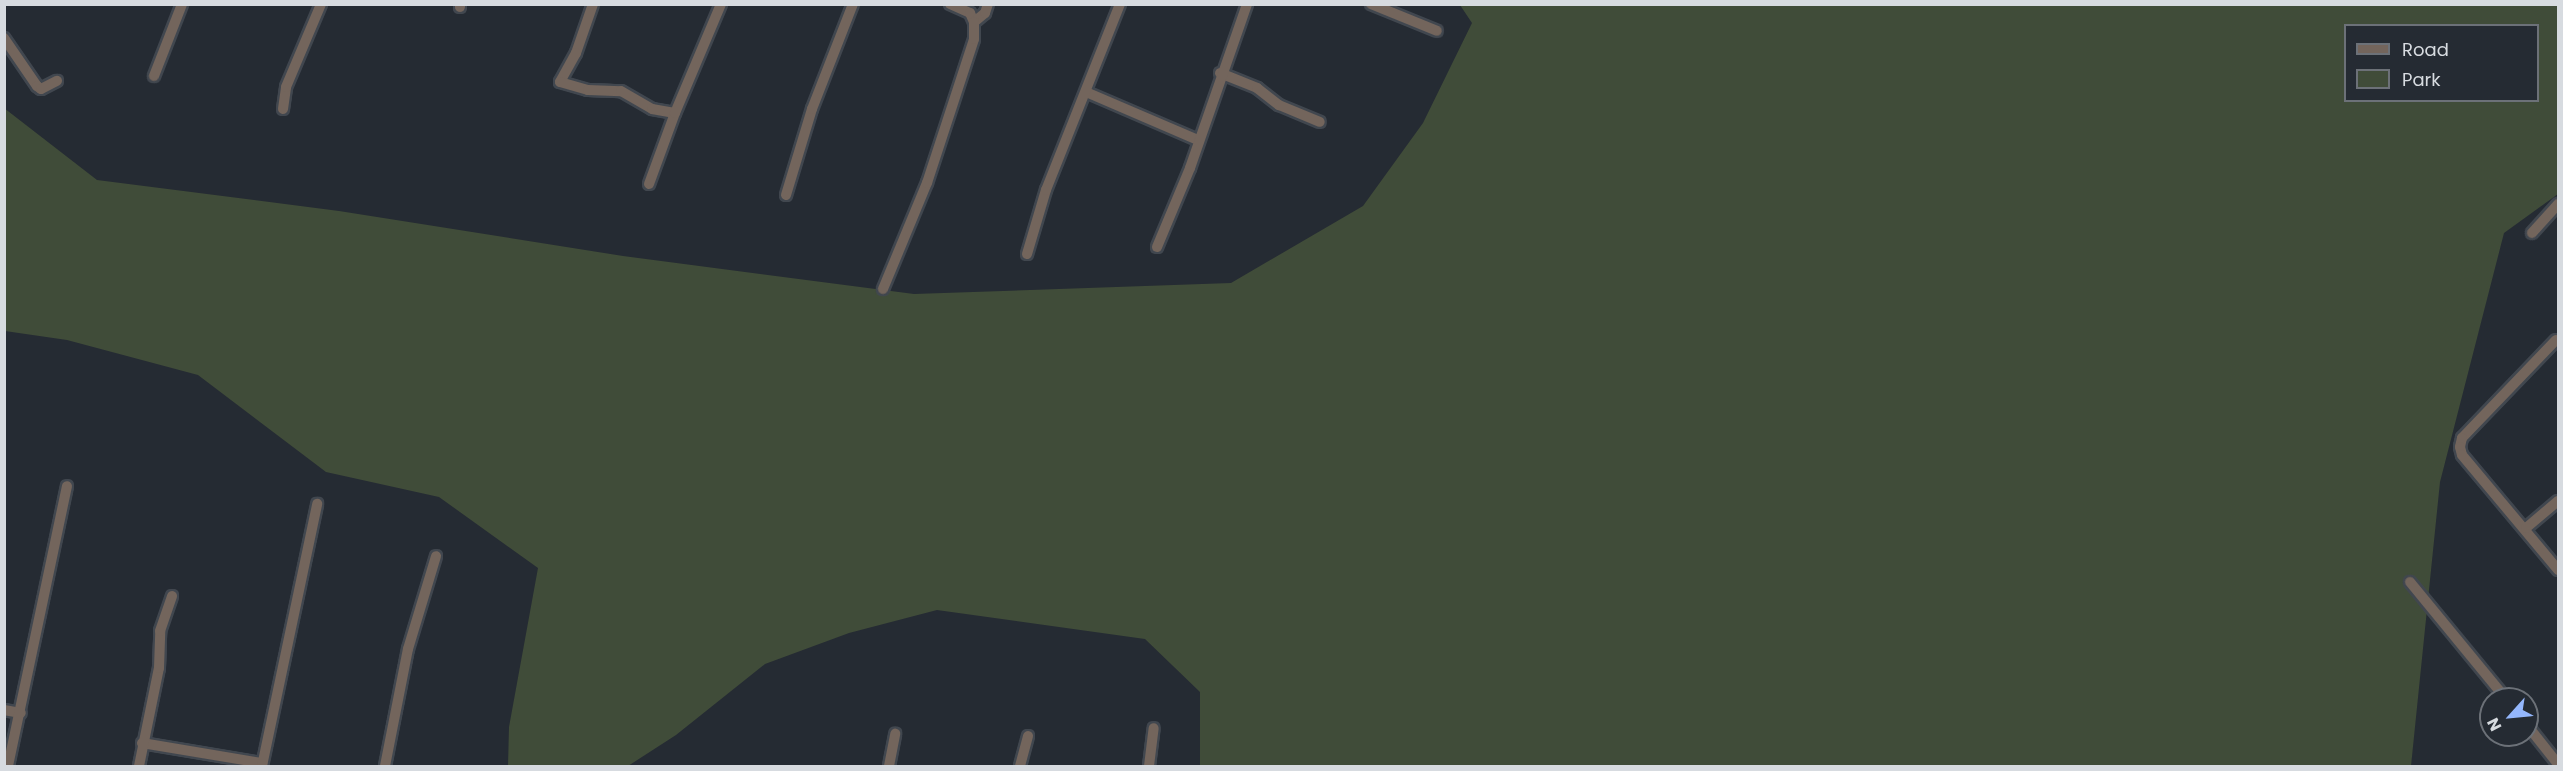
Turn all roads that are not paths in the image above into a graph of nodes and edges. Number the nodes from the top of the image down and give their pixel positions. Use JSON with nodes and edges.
{"nodes":[{"id":1,"x":182,"y":4,"type":"edge"},
{"id":2,"x":321,"y":4,"type":"edge"},
{"id":3,"x":593,"y":4,"type":"edge"},
{"id":4,"x":722,"y":4,"type":"edge"},
{"id":5,"x":853,"y":4,"type":"edge"},
{"id":6,"x":950,"y":4,"type":"edge"},
{"id":7,"x":988,"y":4,"type":"edge"},
{"id":8,"x":1120,"y":4,"type":"edge"},
{"id":9,"x":1247,"y":4,"type":"edge"},
{"id":10,"x":1371,"y":4,"type":"edge"},
{"id":11,"x":974,"y":22,"type":"junction"},
{"id":12,"x":1437,"y":31,"type":"dead end"},
{"id":13,"x":4,"y":38,"type":"edge"},
{"id":14,"x":1221,"y":73,"type":"junction"},
{"id":15,"x":154,"y":76,"type":"dead end"},
{"id":16,"x":57,"y":81,"type":"dead end"},
{"id":17,"x":1086,"y":92,"type":"junction"},
{"id":18,"x":283,"y":109,"type":"dead end"},
{"id":19,"x":675,"y":113,"type":"junction"},
{"id":20,"x":1320,"y":122,"type":"dead end"},
{"id":21,"x":1198,"y":140,"type":"junction"},
{"id":22,"x":650,"y":184,"type":"dead end"},
{"id":23,"x":786,"y":195,"type":"dead end"},
{"id":24,"x":2559,"y":204,"type":"edge"},
{"id":25,"x":2532,"y":233,"type":"dead end"},
{"id":26,"x":1156,"y":247,"type":"dead end"},
{"id":27,"x":1026,"y":254,"type":"dead end"},
{"id":28,"x":884,"y":289,"type":"dead end"},
{"id":29,"x":2556,"y":340,"type":"dead end"},
{"id":30,"x":67,"y":486,"type":"dead end"},
{"id":31,"x":2559,"y":501,"type":"edge"},
{"id":32,"x":317,"y":504,"type":"dead end"},
{"id":33,"x":2526,"y":528,"type":"junction"},
{"id":34,"x":436,"y":556,"type":"dead end"},
{"id":35,"x":2559,"y":570,"type":"edge"},
{"id":36,"x":2410,"y":582,"type":"dead end"},
{"id":37,"x":172,"y":596,"type":"dead end"},
{"id":38,"x":2496,"y":687,"type":"edge"},
{"id":39,"x":4,"y":710,"type":"edge"},
{"id":40,"x":21,"y":713,"type":"junction"},
{"id":41,"x":1154,"y":728,"type":"dead end"},
{"id":42,"x":895,"y":734,"type":"dead end"},
{"id":43,"x":1028,"y":736,"type":"dead end"},
{"id":44,"x":2539,"y":740,"type":"edge"},
{"id":45,"x":142,"y":743,"type":"junction"},
{"id":46,"x":2559,"y":764,"type":"edge"},
{"id":47,"x":262,"y":765,"type":"edge"},
{"id":48,"x":8,"y":766,"type":"edge"},
{"id":49,"x":140,"y":766,"type":"edge"},
{"id":50,"x":385,"y":766,"type":"edge"},
{"id":51,"x":889,"y":766,"type":"edge"},
{"id":52,"x":1020,"y":766,"type":"edge"},
{"id":53,"x":1149,"y":766,"type":"edge"}],
"edges":[{"from":1,"to":15,"type":"street"},
{"from":2,"to":18,"type":"street"},
{"from":3,"to":19,"type":"street"},
{"from":4,"to":19,"type":"street"},
{"from":5,"to":23,"type":"street"},
{"from":6,"to":11,"type":"street"},
{"from":7,"to":11,"type":"street"},
{"from":8,"to":17,"type":"street"},
{"from":9,"to":14,"type":"street"},
{"from":10,"to":12,"type":"street"},
{"from":11,"to":28,"type":"street"},
{"from":13,"to":16,"type":"street"},
{"from":14,"to":20,"type":"street"},
{"from":14,"to":21,"type":"street"},
{"from":17,"to":21,"type":"street"},
{"from":17,"to":27,"type":"street"},
{"from":19,"to":22,"type":"street"},
{"from":21,"to":26,"type":"street"},
{"from":24,"to":25,"type":"street"},
{"from":29,"to":33,"type":"street"},
{"from":30,"to":40,"type":"street"},
{"from":31,"to":33,"type":"street"},
{"from":32,"to":47,"type":"street"},
{"from":33,"to":35,"type":"street"},
{"from":34,"to":50,"type":"street"},
{"from":36,"to":38,"type":"street"},
{"from":37,"to":45,"type":"street"},
{"from":39,"to":40,"type":"street"},
{"from":40,"to":48,"type":"street"},
{"from":41,"to":53,"type":"street"},
{"from":42,"to":51,"type":"street"},
{"from":43,"to":52,"type":"street"},
{"from":44,"to":46,"type":"street"},
{"from":45,"to":47,"type":"street"},
{"from":45,"to":49,"type":"street"}]}
